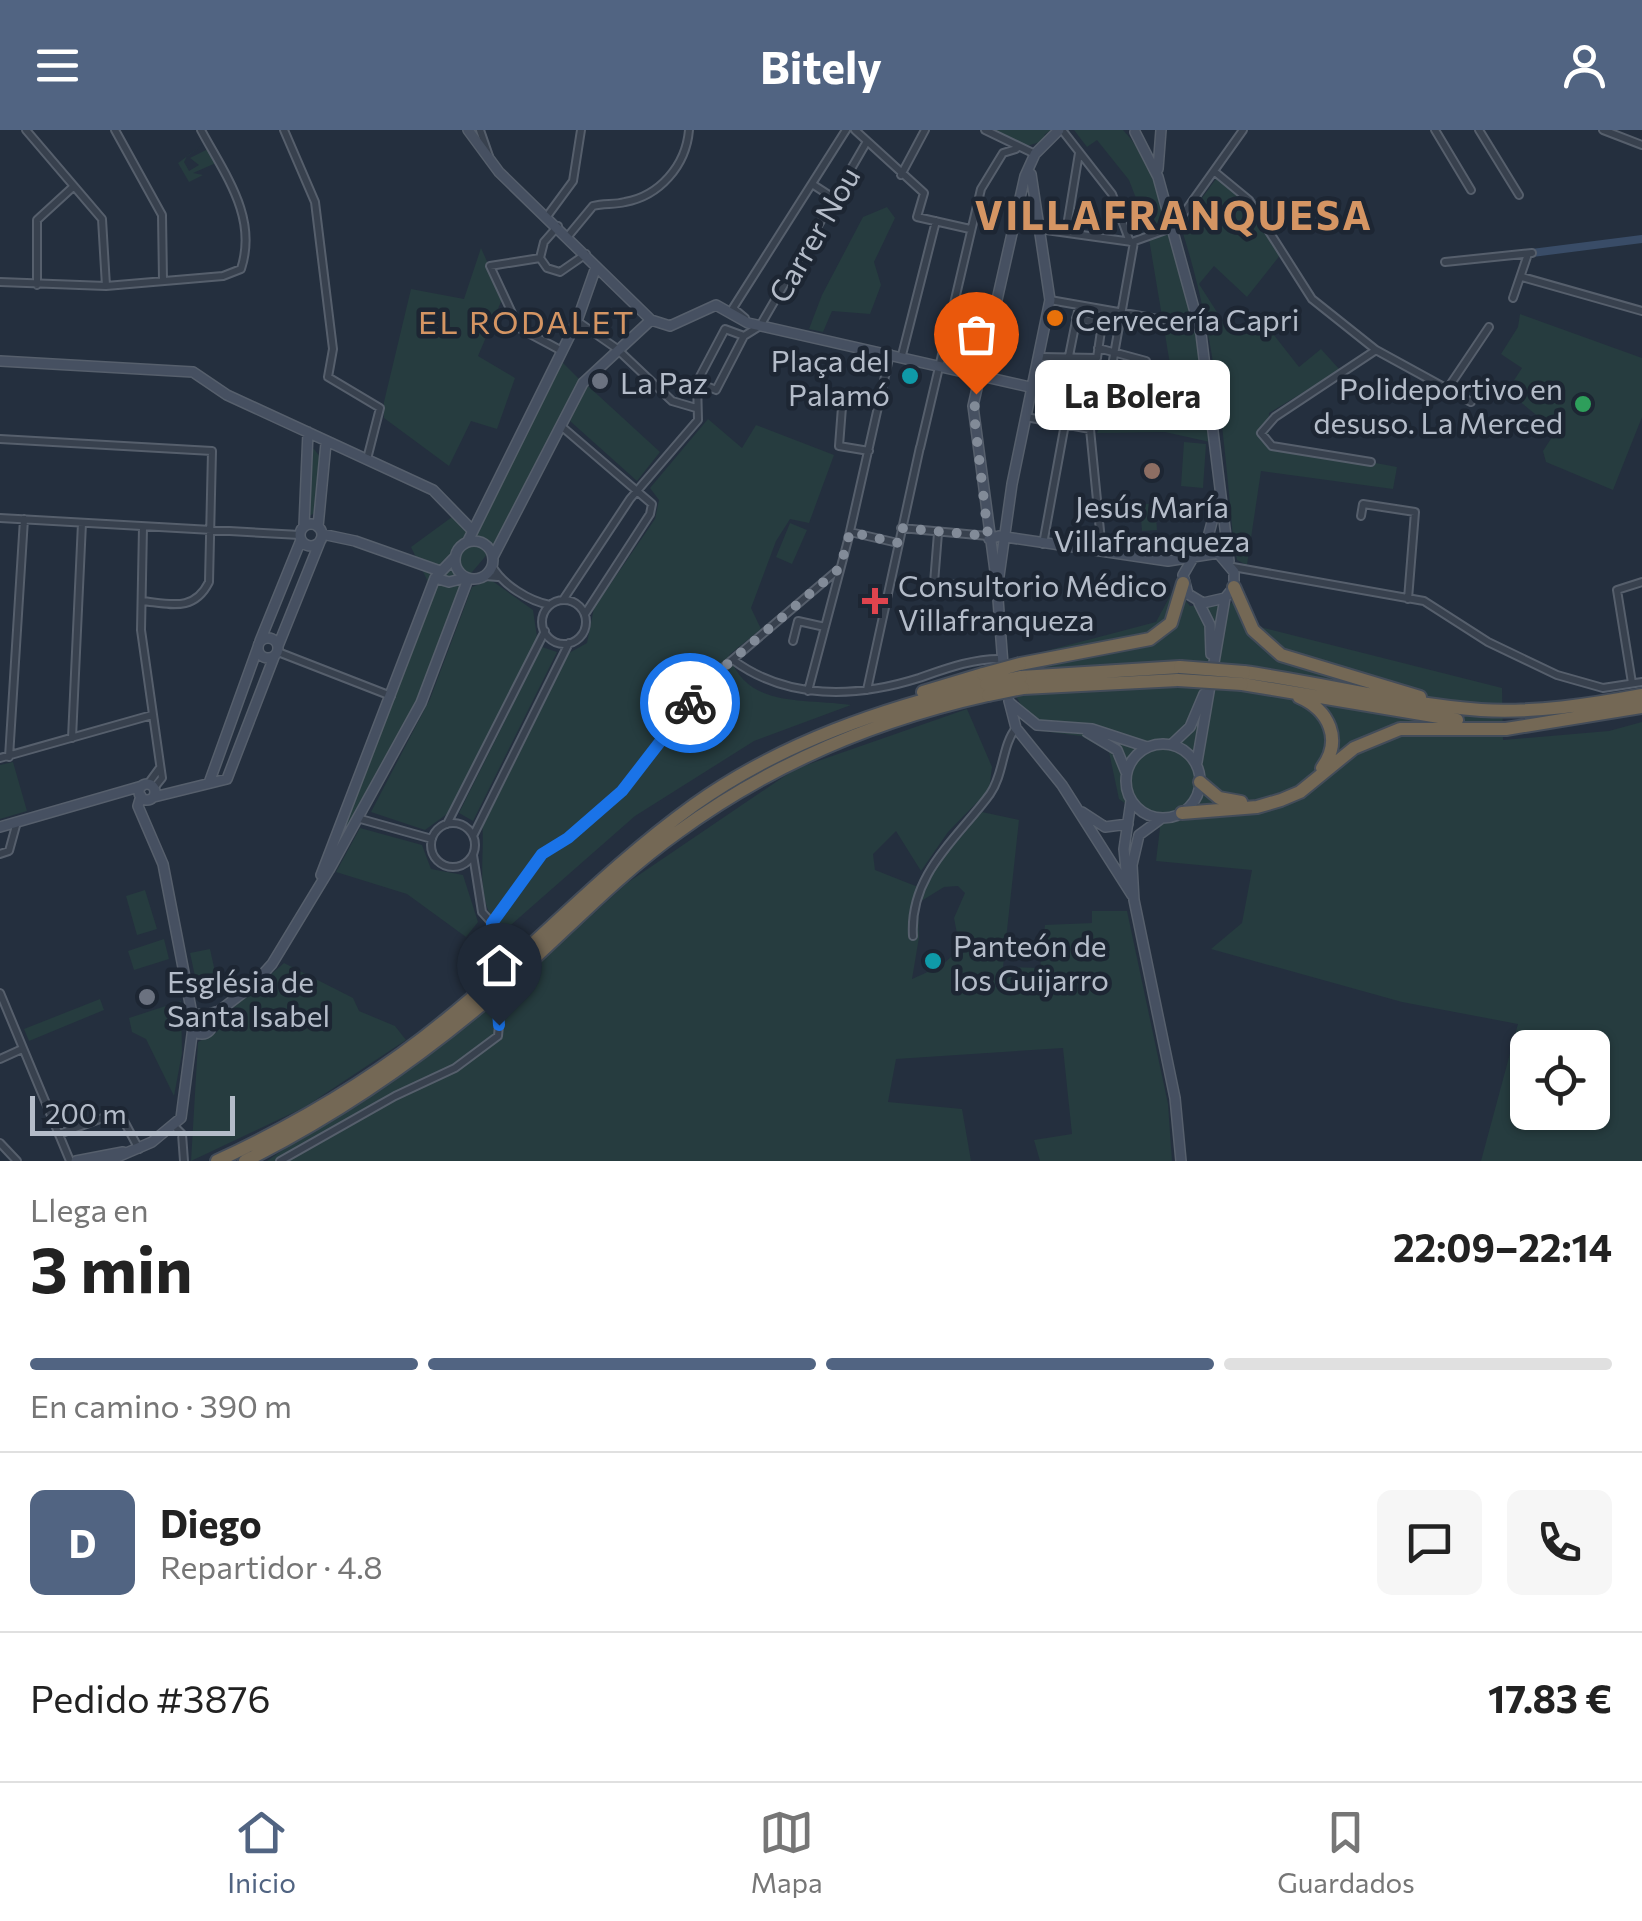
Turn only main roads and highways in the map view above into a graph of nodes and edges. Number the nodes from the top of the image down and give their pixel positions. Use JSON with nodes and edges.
{"nodes":[{"id":1,"x":1183,"y":580,"type":"road end"},
{"id":2,"x":1231,"y":589,"type":"road end"},
{"id":3,"x":1021,"y":677,"type":"junction"},
{"id":4,"x":1243,"y":678,"type":"junction"},
{"id":5,"x":986,"y":684,"type":"junction"},
{"id":6,"x":1278,"y":689,"type":"junction"},
{"id":7,"x":1642,"y":696,"type":"edge"},
{"id":8,"x":1441,"y":706,"type":"junction"},
{"id":9,"x":1642,"y":707,"type":"edge"},
{"id":10,"x":1529,"y":725,"type":"junction"},
{"id":11,"x":1200,"y":782,"type":"road end"},
{"id":12,"x":1182,"y":812,"type":"road end"},
{"id":13,"x":217,"y":1161,"type":"edge"},
{"id":14,"x":246,"y":1161,"type":"edge"}],
"edges":[{"from":1,"to":3,"type":"highway"},
{"from":2,"to":8,"type":"highway"},
{"from":3,"to":4,"type":"highway","bridge":true},
{"from":3,"to":5,"type":"highway","bridge":true},
{"from":3,"to":5,"type":"highway","bridge":true},
{"from":4,"to":6,"type":"highway"},
{"from":4,"to":8,"type":"highway"},
{"from":5,"to":13,"type":"highway"},
{"from":5,"to":14,"type":"highway"},
{"from":6,"to":10,"type":"highway"},
{"from":6,"to":11,"type":"highway"},
{"from":7,"to":8,"type":"highway"},
{"from":9,"to":10,"type":"highway"},
{"from":10,"to":12,"type":"highway"}]}
